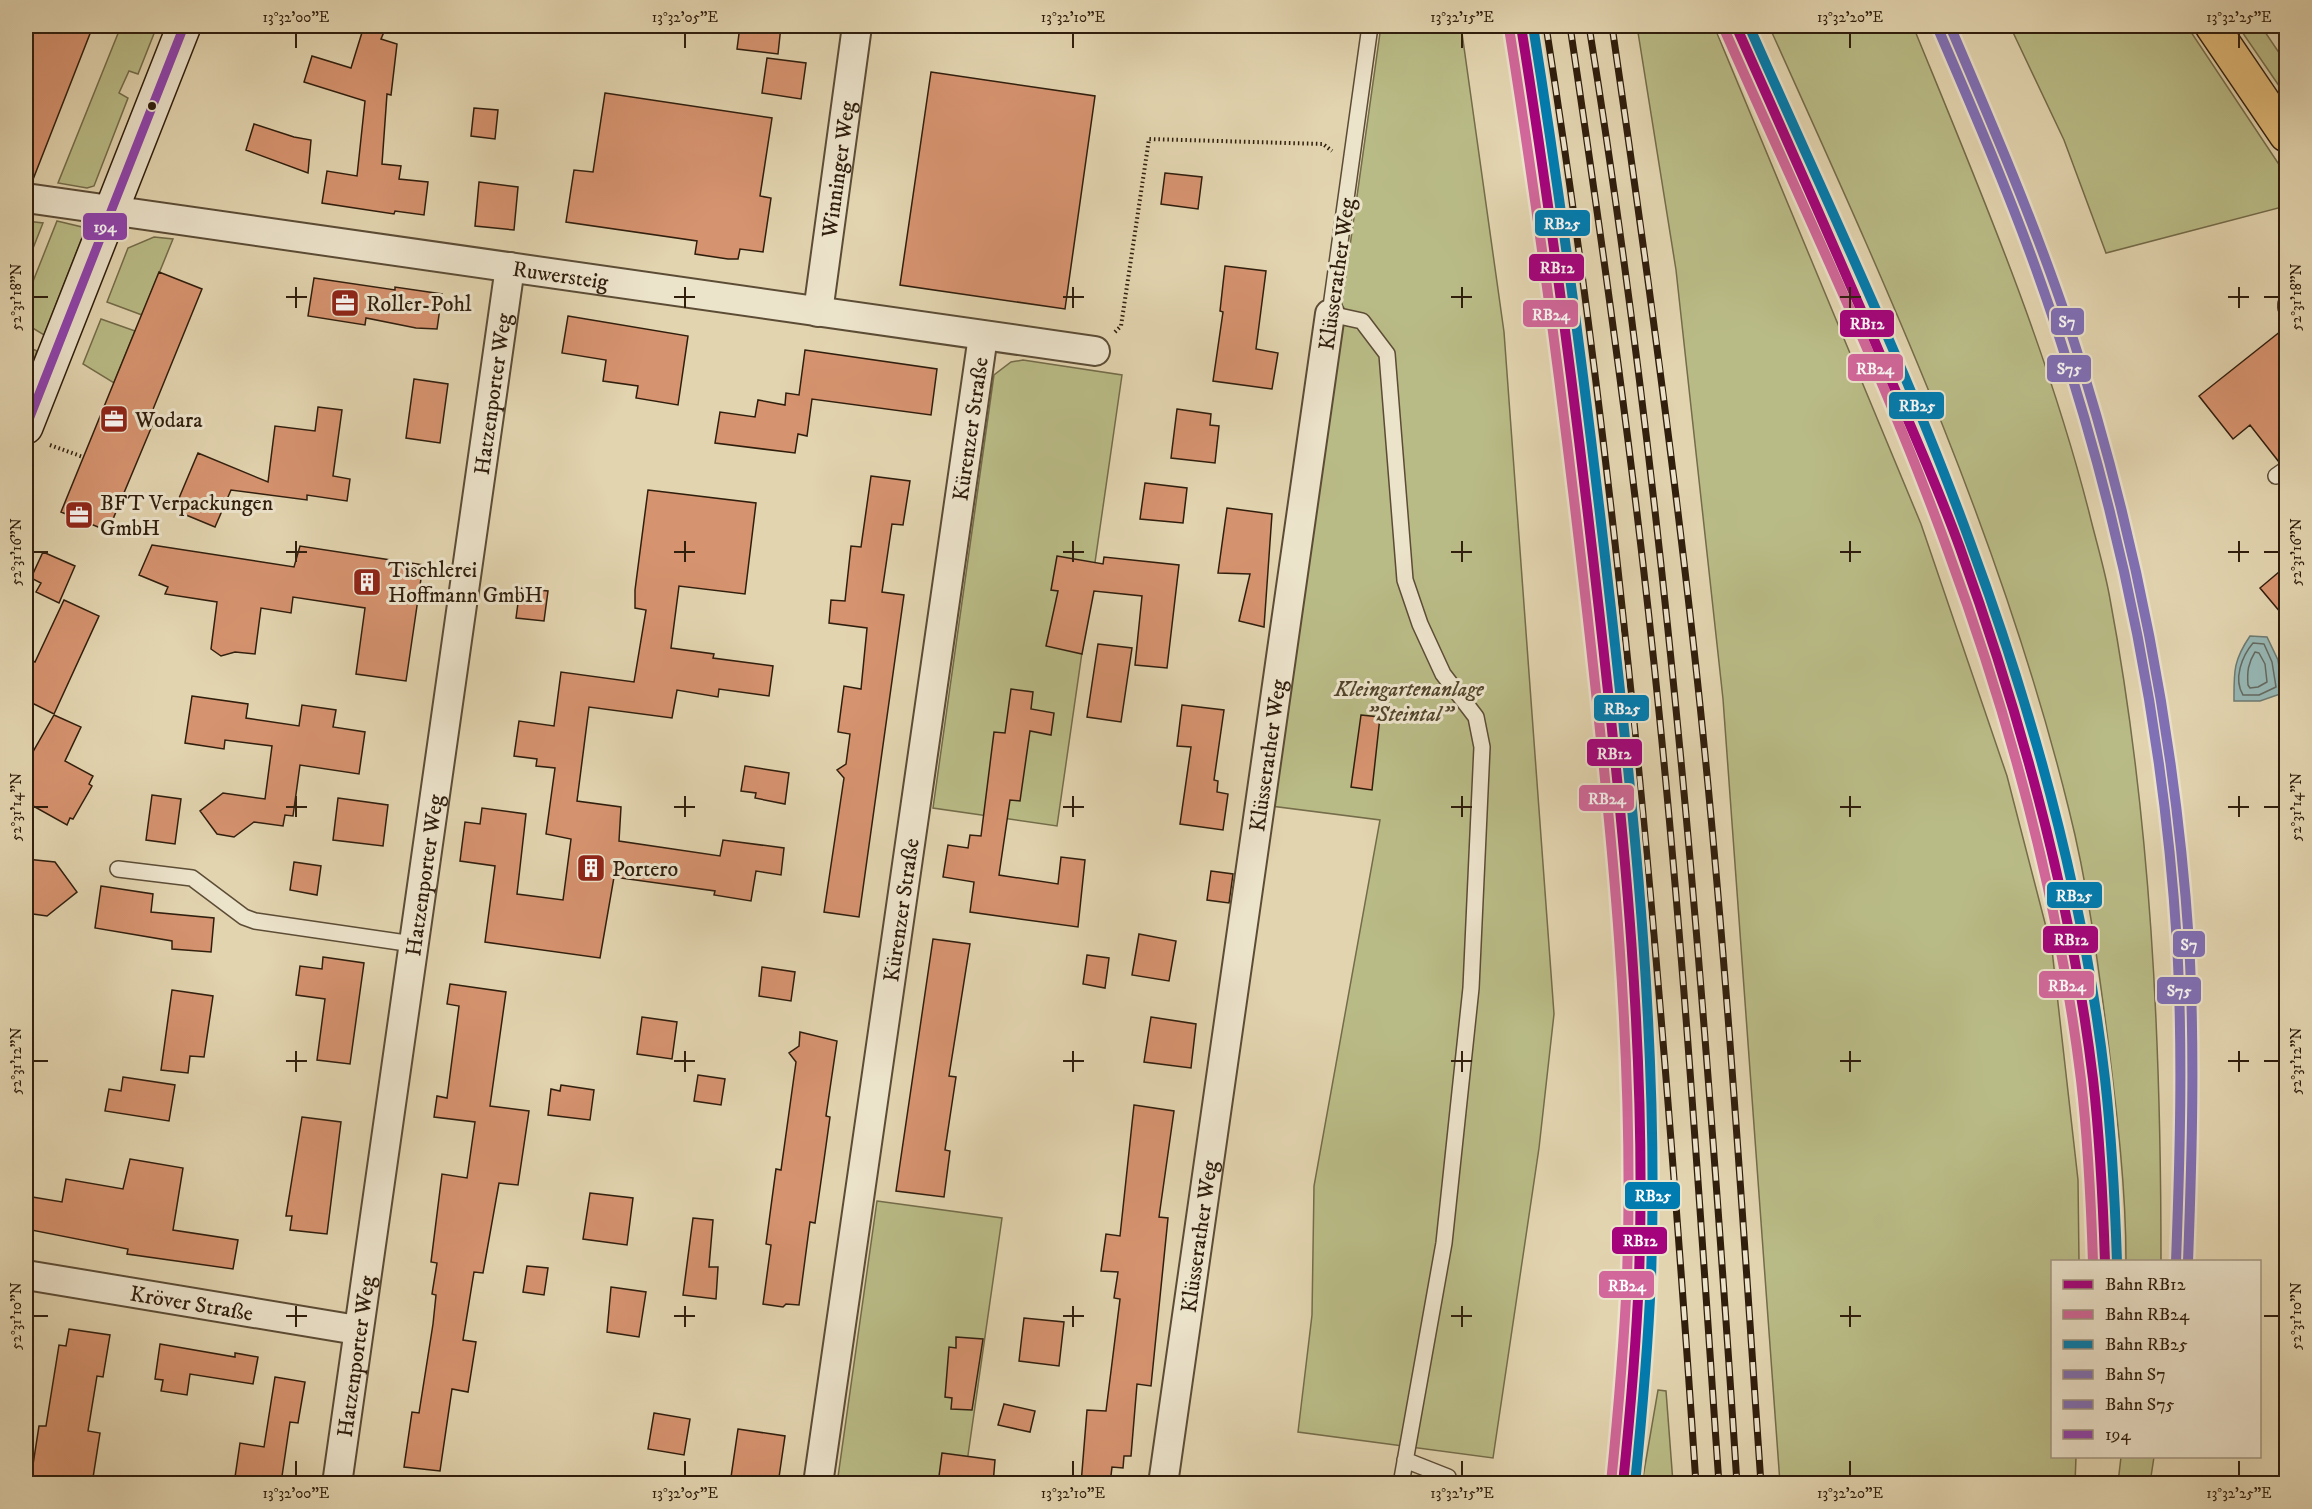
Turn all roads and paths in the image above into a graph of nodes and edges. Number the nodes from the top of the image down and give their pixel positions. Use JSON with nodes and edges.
{"nodes":[{"id":1,"x":184,"y":26,"type":"edge"},
{"id":2,"x":857,"y":26,"type":"edge"},
{"id":3,"x":1370,"y":26,"type":"edge"},
{"id":4,"x":2212,"y":26,"type":"edge"},
{"id":5,"x":2286,"y":135,"type":"edge"},
{"id":6,"x":1351,"y":166,"type":"junction"},
{"id":7,"x":26,"y":198,"type":"edge"},
{"id":8,"x":111,"y":210,"type":"junction"},
{"id":9,"x":510,"y":267,"type":"junction"},
{"id":10,"x":818,"y":312,"type":"junction"},
{"id":11,"x":1330,"y":314,"type":"junction"},
{"id":12,"x":983,"y":336,"type":"junction"},
{"id":13,"x":1095,"y":351,"type":"joint"},
{"id":14,"x":36,"y":435,"type":"edge"},
{"id":15,"x":83,"y":457,"type":"dead end"},
{"id":16,"x":118,"y":869,"type":"dead end"},
{"id":17,"x":413,"y":944,"type":"junction"},
{"id":18,"x":26,"y":1275,"type":"edge"},
{"id":19,"x":357,"y":1330,"type":"junction"},
{"id":20,"x":1405,"y":1460,"type":"junction"},
{"id":21,"x":337,"y":1484,"type":"edge"},
{"id":22,"x":818,"y":1484,"type":"edge"},
{"id":23,"x":1163,"y":1484,"type":"edge"},
{"id":24,"x":1401,"y":1484,"type":"edge"},
{"id":25,"x":1449,"y":1484,"type":"edge"}],
"edges":[{"from":1,"to":8,"type":"street"},
{"from":2,"to":10,"type":"street","name":"Winninger Weg"},
{"from":3,"to":6,"type":"lane","name":"Klüsserather Weg"},
{"from":4,"to":5,"type":"main road"},
{"from":6,"to":11,"type":"lane","name":"Klüsserather Weg"},
{"from":6,"to":13,"type":"path"},
{"from":7,"to":8,"type":"street","name":"Ruwersteig"},
{"from":8,"to":9,"type":"street","name":"Ruwersteig"},
{"from":8,"to":14,"type":"street"},
{"from":9,"to":10,"type":"street","name":"Ruwersteig"},
{"from":9,"to":17,"type":"street","name":"Hatzenporter Weg"},
{"from":10,"to":12,"type":"street","name":"Ruwersteig"},
{"from":11,"to":20,"type":"lane"},
{"from":11,"to":23,"type":"street","name":"Klüsserather Weg"},
{"from":12,"to":13,"type":"street","name":"Ruwersteig"},
{"from":12,"to":22,"type":"street","name":"Kürenzer Straße"},
{"from":14,"to":15,"type":"path"},
{"from":16,"to":17,"type":"lane"},
{"from":17,"to":19,"type":"street","name":"Hatzenporter Weg"},
{"from":18,"to":19,"type":"street","name":"Kröver Straße"},
{"from":19,"to":21,"type":"street","name":"Hatzenporter Weg"},
{"from":20,"to":24,"type":"lane"},
{"from":20,"to":25,"type":"lane"}]}
